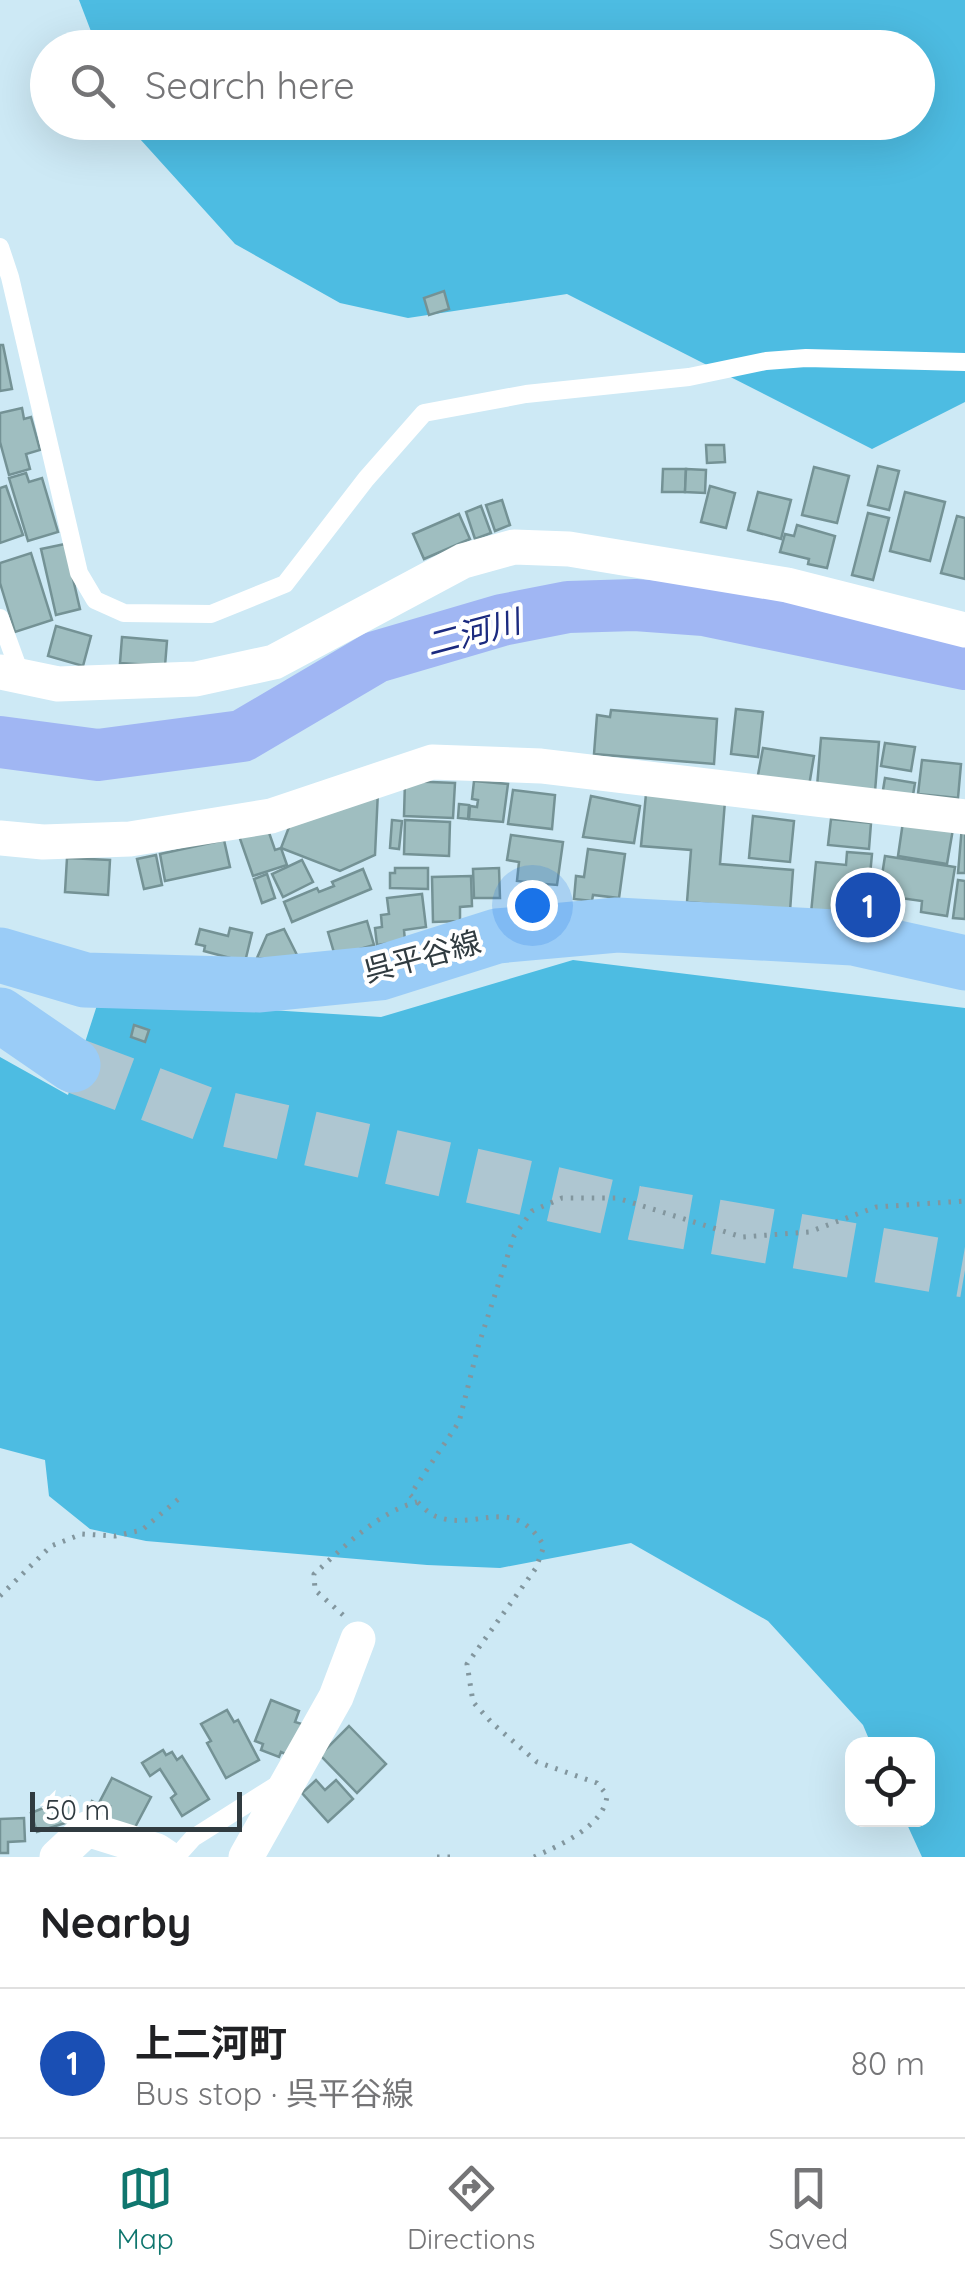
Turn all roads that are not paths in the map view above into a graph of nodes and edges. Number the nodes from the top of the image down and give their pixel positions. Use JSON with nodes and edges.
{"nodes":[{"id":1,"x":0,"y":247,"type":"edge"},
{"id":2,"x":965,"y":362,"type":"edge"},
{"id":3,"x":0,"y":618,"type":"edge"},
{"id":4,"x":965,"y":630,"type":"edge"},
{"id":5,"x":11,"y":674,"type":"edge"},
{"id":6,"x":965,"y":816,"type":"edge"},
{"id":7,"x":0,"y":838,"type":"edge"},
{"id":8,"x":0,"y":955,"type":"edge"},
{"id":9,"x":965,"y":962,"type":"edge"},
{"id":10,"x":0,"y":1015,"type":"edge"},
{"id":11,"x":73,"y":1065,"type":"tunnel mouth"},
{"id":12,"x":358,"y":1639,"type":"road end"},
{"id":13,"x":294,"y":1773,"type":"junction"},
{"id":14,"x":57,"y":1857,"type":"edge"},
{"id":15,"x":166,"y":1857,"type":"edge"},
{"id":16,"x":176,"y":1857,"type":"edge"},
{"id":17,"x":246,"y":1857,"type":"edge"}],
"edges":[{"from":1,"to":2,"type":"lane"},
{"from":3,"to":5,"type":"lane"},
{"from":4,"to":5,"type":"street"},
{"from":6,"to":7,"type":"street"},
{"from":8,"to":9,"type":"main road","name":"呉平谷線"},
{"from":10,"to":11,"type":"main road"},
{"from":12,"to":13,"type":"street"},
{"from":13,"to":16,"type":"lane"},
{"from":13,"to":17,"type":"street"},
{"from":14,"to":15,"type":"street"}]}
